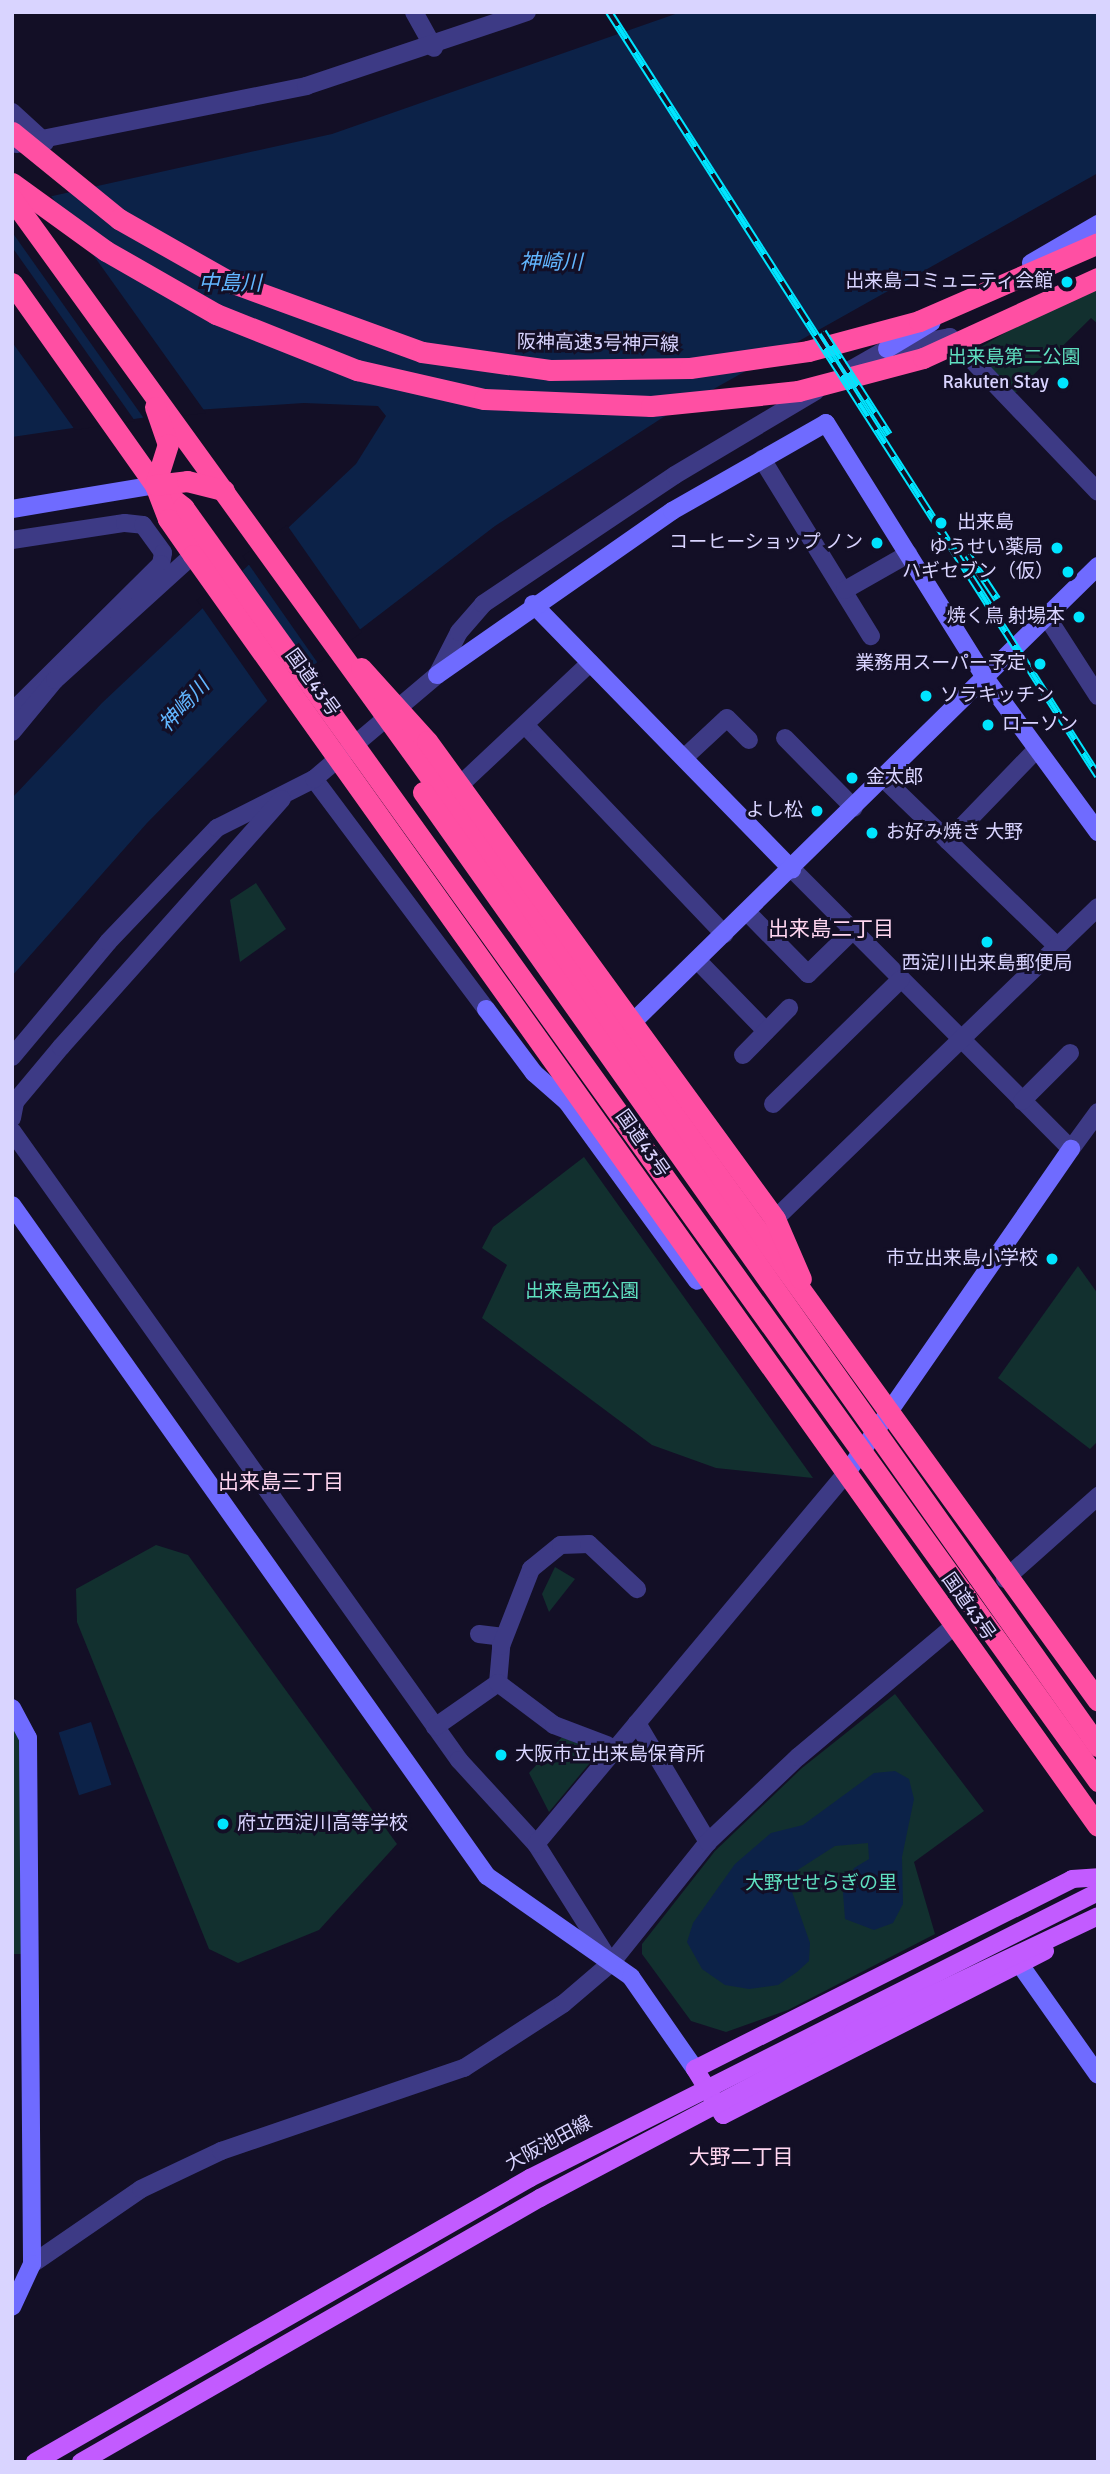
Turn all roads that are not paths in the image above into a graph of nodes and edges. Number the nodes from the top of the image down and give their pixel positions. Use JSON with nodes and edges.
{"nodes":[{"id":1,"x":414,"y":12,"type":"edge"},
{"id":2,"x":527,"y":12,"type":"edge"},
{"id":3,"x":434,"y":48,"type":"junction"},
{"id":4,"x":12,"y":112,"type":"edge"},
{"id":5,"x":12,"y":132,"type":"edge"},
{"id":6,"x":45,"y":142,"type":"junction"},
{"id":7,"x":12,"y":144,"type":"edge"},
{"id":8,"x":12,"y":183,"type":"edge"},
{"id":9,"x":12,"y":199,"type":"edge"},
{"id":10,"x":1098,"y":224,"type":"edge"},
{"id":11,"x":1098,"y":243,"type":"edge"},
{"id":12,"x":1098,"y":278,"type":"edge"},
{"id":13,"x":12,"y":283,"type":"edge"},
{"id":14,"x":887,"y":349,"type":"junction"},
{"id":15,"x":146,"y":383,"type":"junction"},
{"id":16,"x":762,"y":459,"type":"junction"},
{"id":17,"x":155,"y":485,"type":"junction"},
{"id":18,"x":224,"y":489,"type":"junction"},
{"id":19,"x":1098,"y":492,"type":"edge"},
{"id":20,"x":12,"y":509,"type":"edge"},
{"id":21,"x":12,"y":540,"type":"edge"},
{"id":22,"x":908,"y":554,"type":"junction"},
{"id":23,"x":193,"y":555,"type":"junction"},
{"id":24,"x":1098,"y":566,"type":"edge"},
{"id":25,"x":845,"y":590,"type":"junction"},
{"id":26,"x":533,"y":604,"type":"junction"},
{"id":27,"x":1047,"y":618,"type":"junction"},
{"id":28,"x":330,"y":636,"type":"junction"},
{"id":29,"x":871,"y":636,"type":"dead end"},
{"id":30,"x":590,"y":663,"type":"junction"},
{"id":31,"x":437,"y":674,"type":"junction"},
{"id":32,"x":986,"y":679,"type":"junction"},
{"id":33,"x":1098,"y":696,"type":"edge"},
{"id":34,"x":370,"y":698,"type":"junction"},
{"id":35,"x":12,"y":712,"type":"edge"},
{"id":36,"x":525,"y":725,"type":"junction"},
{"id":37,"x":13,"y":732,"type":"edge"},
{"id":38,"x":785,"y":738,"type":"dead end"},
{"id":39,"x":749,"y":740,"type":"dead end"},
{"id":40,"x":1036,"y":750,"type":"junction"},
{"id":41,"x":685,"y":757,"type":"junction"},
{"id":42,"x":314,"y":779,"type":"junction"},
{"id":43,"x":884,"y":779,"type":"junction"},
{"id":44,"x":459,"y":786,"type":"junction"},
{"id":45,"x":286,"y":793,"type":"junction"},
{"id":46,"x":854,"y":808,"type":"junction"},
{"id":47,"x":464,"y":809,"type":"junction"},
{"id":48,"x":1098,"y":832,"type":"edge"},
{"id":49,"x":948,"y":841,"type":"junction"},
{"id":50,"x":792,"y":869,"type":"junction"},
{"id":51,"x":1098,"y":907,"type":"edge"},
{"id":52,"x":747,"y":912,"type":"junction"},
{"id":53,"x":852,"y":931,"type":"junction"},
{"id":54,"x":724,"y":934,"type":"junction"},
{"id":55,"x":1057,"y":946,"type":"junction"},
{"id":56,"x":697,"y":960,"type":"junction"},
{"id":57,"x":901,"y":979,"type":"junction"},
{"id":58,"x":789,"y":1009,"type":"dead end"},
{"id":59,"x":632,"y":1023,"type":"junction"},
{"id":60,"x":766,"y":1031,"type":"junction"},
{"id":61,"x":962,"y":1041,"type":"junction"},
{"id":62,"x":1070,"y":1053,"type":"dead end"},
{"id":63,"x":743,"y":1055,"type":"dead end"},
{"id":64,"x":12,"y":1057,"type":"edge"},
{"id":65,"x":1022,"y":1101,"type":"junction"},
{"id":66,"x":773,"y":1104,"type":"dead end"},
{"id":67,"x":1098,"y":1112,"type":"edge"},
{"id":68,"x":12,"y":1118,"type":"edge"},
{"id":69,"x":12,"y":1131,"type":"edge"},
{"id":70,"x":1071,"y":1149,"type":"junction"},
{"id":71,"x":12,"y":1205,"type":"edge"},
{"id":72,"x":775,"y":1219,"type":"junction"},
{"id":73,"x":818,"y":1316,"type":"junction"},
{"id":74,"x":783,"y":1382,"type":"junction"},
{"id":75,"x":886,"y":1411,"type":"junction"},
{"id":76,"x":848,"y":1471,"type":"junction"},
{"id":77,"x":1098,"y":1496,"type":"edge"},
{"id":78,"x":1005,"y":1579,"type":"junction"},
{"id":79,"x":637,"y":1589,"type":"dead end"},
{"id":80,"x":953,"y":1627,"type":"junction"},
{"id":81,"x":479,"y":1634,"type":"dead end"},
{"id":82,"x":504,"y":1637,"type":"junction"},
{"id":83,"x":498,"y":1684,"type":"junction"},
{"id":84,"x":1098,"y":1701,"type":"edge"},
{"id":85,"x":12,"y":1708,"type":"edge"},
{"id":86,"x":637,"y":1723,"type":"junction"},
{"id":87,"x":435,"y":1727,"type":"junction"},
{"id":88,"x":607,"y":1745,"type":"dead end"},
{"id":89,"x":1098,"y":1746,"type":"edge"},
{"id":90,"x":1098,"y":1782,"type":"edge"},
{"id":91,"x":1098,"y":1826,"type":"edge"},
{"id":92,"x":708,"y":1842,"type":"junction"},
{"id":93,"x":536,"y":1844,"type":"junction"},
{"id":94,"x":1098,"y":1877,"type":"edge"},
{"id":95,"x":1098,"y":1892,"type":"edge"},
{"id":96,"x":1098,"y":1916,"type":"edge"},
{"id":97,"x":611,"y":1963,"type":"junction"},
{"id":98,"x":1021,"y":1966,"type":"junction"},
{"id":99,"x":695,"y":2069,"type":"junction"},
{"id":100,"x":1098,"y":2075,"type":"edge"},
{"id":101,"x":32,"y":2264,"type":"junction"},
{"id":102,"x":12,"y":2306,"type":"edge"},
{"id":103,"x":35,"y":2462,"type":"edge"},
{"id":104,"x":81,"y":2462,"type":"edge"}],
"edges":[{"from":1,"to":3,"type":"street"},
{"from":2,"to":3,"type":"street"},
{"from":3,"to":6,"type":"street"},
{"from":4,"to":6,"type":"street"},
{"from":5,"to":11,"type":"highway","name":"阪神高速3号神戸線"},
{"from":6,"to":7,"type":"street"},
{"from":8,"to":12,"type":"highway"},
{"from":9,"to":15,"type":"highway","name":"国道43号"},
{"from":10,"to":14,"type":"street"},
{"from":13,"to":17,"type":"highway","name":"国道43号"},
{"from":14,"to":19,"type":"street"},
{"from":14,"to":31,"type":"street"},
{"from":15,"to":17,"type":"highway"},
{"from":15,"to":18,"type":"highway","name":"国道43号"},
{"from":16,"to":22,"type":"street"},
{"from":16,"to":25,"type":"street"},
{"from":16,"to":26,"type":"street"},
{"from":17,"to":18,"type":"highway"},
{"from":17,"to":20,"type":"street"},
{"from":17,"to":23,"type":"highway","name":"国道43号"},
{"from":17,"to":90,"type":"highway","name":"国道43号"},
{"from":18,"to":28,"type":"highway","name":"国道43号"},
{"from":21,"to":35,"type":"street"},
{"from":22,"to":25,"type":"street"},
{"from":22,"to":32,"type":"street"},
{"from":23,"to":37,"type":"street"},
{"from":23,"to":74,"type":"highway","name":"国道43号"},
{"from":24,"to":27,"type":"street"},
{"from":25,"to":29,"type":"street"},
{"from":26,"to":30,"type":"street"},
{"from":26,"to":31,"type":"street"},
{"from":27,"to":32,"type":"street"},
{"from":27,"to":33,"type":"street"},
{"from":28,"to":34,"type":"highway","name":"国道43号"},
{"from":28,"to":44,"type":"highway"},
{"from":30,"to":36,"type":"street"},
{"from":30,"to":41,"type":"street"},
{"from":31,"to":42,"type":"street"},
{"from":32,"to":40,"type":"street"},
{"from":32,"to":43,"type":"street"},
{"from":34,"to":47,"type":"highway","name":"国道43号"},
{"from":34,"to":89,"type":"highway","name":"国道43号"},
{"from":36,"to":44,"type":"street"},
{"from":36,"to":54,"type":"street"},
{"from":38,"to":46,"type":"street"},
{"from":39,"to":41,"type":"street"},
{"from":40,"to":48,"type":"street"},
{"from":40,"to":49,"type":"street"},
{"from":41,"to":50,"type":"street"},
{"from":42,"to":45,"type":"street"},
{"from":42,"to":74,"type":"street"},
{"from":43,"to":46,"type":"street"},
{"from":43,"to":49,"type":"street"},
{"from":44,"to":47,"type":"highway"},
{"from":45,"to":64,"type":"street"},
{"from":45,"to":68,"type":"street"},
{"from":46,"to":50,"type":"street"},
{"from":47,"to":59,"type":"highway"},
{"from":47,"to":73,"type":"highway","name":"国道43号"},
{"from":49,"to":55,"type":"street"},
{"from":50,"to":52,"type":"street"},
{"from":50,"to":53,"type":"street"},
{"from":51,"to":55,"type":"street"},
{"from":52,"to":53,"type":"street"},
{"from":52,"to":54,"type":"street"},
{"from":53,"to":57,"type":"street"},
{"from":54,"to":56,"type":"street"},
{"from":55,"to":61,"type":"street"},
{"from":56,"to":59,"type":"street"},
{"from":56,"to":60,"type":"street"},
{"from":57,"to":61,"type":"street"},
{"from":57,"to":66,"type":"street"},
{"from":58,"to":60,"type":"street"},
{"from":59,"to":72,"type":"highway"},
{"from":60,"to":63,"type":"street"},
{"from":61,"to":65,"type":"street"},
{"from":61,"to":72,"type":"street"},
{"from":62,"to":65,"type":"street"},
{"from":65,"to":70,"type":"street"},
{"from":67,"to":70,"type":"street"},
{"from":69,"to":87,"type":"street"},
{"from":70,"to":75,"type":"street"},
{"from":71,"to":97,"type":"street"},
{"from":72,"to":73,"type":"highway"},
{"from":73,"to":75,"type":"highway","name":"国道43号"},
{"from":74,"to":76,"type":"highway","name":"国道43号"},
{"from":75,"to":76,"type":"street"},
{"from":75,"to":78,"type":"highway","name":"国道43号"},
{"from":76,"to":80,"type":"highway","name":"国道43号"},
{"from":76,"to":86,"type":"street"},
{"from":77,"to":78,"type":"street"},
{"from":78,"to":84,"type":"highway","name":"国道43号"},
{"from":79,"to":82,"type":"street"},
{"from":80,"to":91,"type":"highway","name":"国道43号"},
{"from":80,"to":92,"type":"street"},
{"from":81,"to":82,"type":"street"},
{"from":82,"to":83,"type":"street"},
{"from":83,"to":87,"type":"street"},
{"from":83,"to":88,"type":"street"},
{"from":85,"to":101,"type":"street"},
{"from":86,"to":92,"type":"street"},
{"from":86,"to":93,"type":"street"},
{"from":87,"to":93,"type":"street"},
{"from":92,"to":97,"type":"street"},
{"from":93,"to":97,"type":"street"},
{"from":94,"to":99,"type":"main road"},
{"from":95,"to":103,"type":"main road","name":"大阪池田線"},
{"from":96,"to":98,"type":"main road"},
{"from":96,"to":104,"type":"main road"},
{"from":97,"to":99,"type":"street"},
{"from":97,"to":101,"type":"street"},
{"from":98,"to":99,"type":"main road"},
{"from":98,"to":100,"type":"street"},
{"from":101,"to":102,"type":"street"}]}
